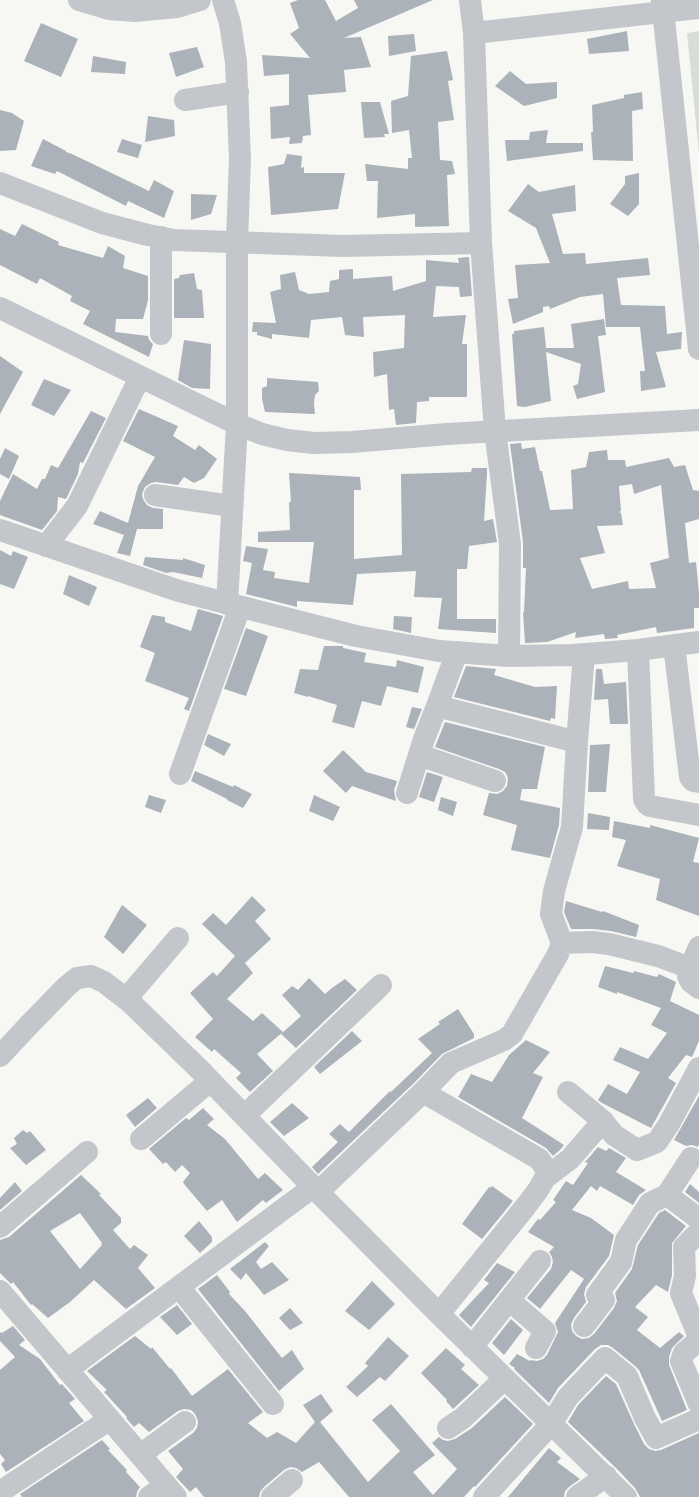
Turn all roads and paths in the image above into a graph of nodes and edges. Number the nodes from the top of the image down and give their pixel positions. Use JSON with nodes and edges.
{"nodes":[{"id":1,"x":79,"y":0,"type":"edge"},
{"id":2,"x":200,"y":0,"type":"edge"},
{"id":3,"x":224,"y":0,"type":"edge"},
{"id":4,"x":470,"y":0,"type":"edge"},
{"id":5,"x":663,"y":6,"type":"edge"},
{"id":6,"x":699,"y":8,"type":"edge"},
{"id":7,"x":474,"y":33,"type":"junction"},
{"id":8,"x":238,"y":92,"type":"junction"},
{"id":9,"x":185,"y":100,"type":"dead end"},
{"id":10,"x":0,"y":183,"type":"edge"},
{"id":11,"x":160,"y":238,"type":"junction"},
{"id":12,"x":237,"y":241,"type":"junction"},
{"id":13,"x":481,"y":243,"type":"junction"},
{"id":14,"x":0,"y":308,"type":"edge"},
{"id":15,"x":161,"y":334,"type":"dead end"},
{"id":16,"x":699,"y":349,"type":"edge"},
{"id":17,"x":140,"y":377,"type":"junction"},
{"id":18,"x":699,"y":420,"type":"edge"},
{"id":19,"x":237,"y":424,"type":"junction"},
{"id":20,"x":495,"y":431,"type":"junction"},
{"id":21,"x":156,"y":495,"type":"dead end"},
{"id":22,"x":232,"y":506,"type":"junction"},
{"id":23,"x":0,"y":530,"type":"edge"},
{"id":24,"x":46,"y":546,"type":"junction"},
{"id":25,"x":233,"y":605,"type":"junction"},
{"id":26,"x":699,"y":642,"type":"edge"},
{"id":27,"x":674,"y":645,"type":"junction"},
{"id":28,"x":638,"y":650,"type":"junction"},
{"id":29,"x":457,"y":652,"type":"junction"},
{"id":30,"x":584,"y":654,"type":"junction"},
{"id":31,"x":509,"y":656,"type":"junction"},
{"id":32,"x":437,"y":706,"type":"junction"},
{"id":33,"x":577,"y":742,"type":"junction"},
{"id":34,"x":419,"y":755,"type":"junction"},
{"id":35,"x":180,"y":774,"type":"dead end"},
{"id":36,"x":495,"y":781,"type":"dead end"},
{"id":37,"x":699,"y":782,"type":"edge"},
{"id":38,"x":406,"y":793,"type":"dead end"},
{"id":39,"x":699,"y":815,"type":"edge"},
{"id":40,"x":178,"y":938,"type":"dead end"},
{"id":41,"x":562,"y":943,"type":"junction"},
{"id":42,"x":699,"y":947,"type":"edge"},
{"id":43,"x":694,"y":978,"type":"edge"},
{"id":44,"x":381,"y":985,"type":"dead end"},
{"id":45,"x":126,"y":999,"type":"junction"},
{"id":46,"x":0,"y":1056,"type":"edge"},
{"id":47,"x":699,"y":1068,"type":"edge"},
{"id":48,"x":210,"y":1081,"type":"junction"},
{"id":49,"x":423,"y":1092,"type":"junction"},
{"id":50,"x":568,"y":1092,"type":"dead end"},
{"id":51,"x":244,"y":1116,"type":"junction"},
{"id":52,"x":603,"y":1121,"type":"junction"},
{"id":53,"x":141,"y":1139,"type":"dead end"},
{"id":54,"x":87,"y":1152,"type":"dead end"},
{"id":55,"x":691,"y":1158,"type":"dead end"},
{"id":56,"x":544,"y":1178,"type":"junction"},
{"id":57,"x":315,"y":1190,"type":"junction"},
{"id":58,"x":667,"y":1196,"type":"junction"},
{"id":59,"x":699,"y":1219,"type":"edge"},
{"id":60,"x":0,"y":1227,"type":"edge"},
{"id":61,"x":699,"y":1232,"type":"edge"},
{"id":62,"x":540,"y":1261,"type":"dead end"},
{"id":63,"x":179,"y":1287,"type":"junction"},
{"id":64,"x":0,"y":1291,"type":"edge"},
{"id":65,"x":509,"y":1300,"type":"junction"},
{"id":66,"x":439,"y":1314,"type":"junction"},
{"id":67,"x":584,"y":1326,"type":"dead end"},
{"id":68,"x":699,"y":1338,"type":"edge"},
{"id":69,"x":472,"y":1347,"type":"junction"},
{"id":70,"x":536,"y":1348,"type":"dead end"},
{"id":71,"x":67,"y":1370,"type":"junction"},
{"id":72,"x":504,"y":1379,"type":"junction"},
{"id":73,"x":273,"y":1404,"type":"dead end"},
{"id":74,"x":699,"y":1404,"type":"edge"},
{"id":75,"x":110,"y":1419,"type":"junction"},
{"id":76,"x":699,"y":1419,"type":"edge"},
{"id":77,"x":185,"y":1422,"type":"dead end"},
{"id":78,"x":551,"y":1424,"type":"junction"},
{"id":79,"x":448,"y":1428,"type":"dead end"},
{"id":80,"x":140,"y":1455,"type":"junction"},
{"id":81,"x":606,"y":1476,"type":"junction"},
{"id":82,"x":292,"y":1480,"type":"dead end"},
{"id":83,"x":0,"y":1492,"type":"edge"},
{"id":84,"x":164,"y":1493,"type":"edge"},
{"id":85,"x":4,"y":1497,"type":"edge"},
{"id":86,"x":272,"y":1497,"type":"edge"},
{"id":87,"x":484,"y":1497,"type":"edge"},
{"id":88,"x":577,"y":1497,"type":"edge"},
{"id":89,"x":626,"y":1497,"type":"edge"}],
"edges":[{"from":1,"to":2,"type":"street"},
{"from":3,"to":8,"type":"street"},
{"from":4,"to":7,"type":"street"},
{"from":5,"to":6,"type":"street"},
{"from":5,"to":7,"type":"street"},
{"from":5,"to":16,"type":"street"},
{"from":7,"to":13,"type":"street"},
{"from":8,"to":9,"type":"street"},
{"from":8,"to":12,"type":"street"},
{"from":10,"to":11,"type":"street"},
{"from":11,"to":12,"type":"street"},
{"from":11,"to":15,"type":"street"},
{"from":12,"to":13,"type":"street"},
{"from":12,"to":19,"type":"street"},
{"from":13,"to":20,"type":"street"},
{"from":14,"to":17,"type":"street"},
{"from":17,"to":19,"type":"street"},
{"from":17,"to":24,"type":"street"},
{"from":18,"to":20,"type":"street"},
{"from":19,"to":20,"type":"street"},
{"from":19,"to":22,"type":"street"},
{"from":20,"to":31,"type":"street"},
{"from":21,"to":22,"type":"street"},
{"from":22,"to":25,"type":"street"},
{"from":23,"to":24,"type":"street"},
{"from":24,"to":25,"type":"street"},
{"from":25,"to":29,"type":"street"},
{"from":25,"to":35,"type":"street"},
{"from":26,"to":27,"type":"street"},
{"from":27,"to":28,"type":"street"},
{"from":27,"to":37,"type":"street"},
{"from":28,"to":30,"type":"street"},
{"from":28,"to":39,"type":"street"},
{"from":29,"to":31,"type":"street"},
{"from":29,"to":32,"type":"street"},
{"from":30,"to":31,"type":"street"},
{"from":30,"to":33,"type":"street"},
{"from":32,"to":33,"type":"street"},
{"from":32,"to":34,"type":"street"},
{"from":33,"to":41,"type":"street"},
{"from":34,"to":36,"type":"street"},
{"from":34,"to":38,"type":"street"},
{"from":40,"to":45,"type":"street"},
{"from":41,"to":43,"type":"street"},
{"from":41,"to":49,"type":"street"},
{"from":42,"to":43,"type":"street"},
{"from":44,"to":51,"type":"street"},
{"from":45,"to":46,"type":"street"},
{"from":45,"to":48,"type":"street"},
{"from":47,"to":52,"type":"street"},
{"from":48,"to":51,"type":"street"},
{"from":48,"to":53,"type":"street"},
{"from":49,"to":56,"type":"street"},
{"from":49,"to":57,"type":"street"},
{"from":50,"to":52,"type":"street"},
{"from":51,"to":57,"type":"street"},
{"from":52,"to":56,"type":"street"},
{"from":54,"to":60,"type":"street"},
{"from":55,"to":58,"type":"street"},
{"from":56,"to":66,"type":"street"},
{"from":57,"to":63,"type":"street"},
{"from":57,"to":66,"type":"street"},
{"from":58,"to":59,"type":"street"},
{"from":58,"to":67,"type":"street"},
{"from":61,"to":68,"type":"street"},
{"from":62,"to":65,"type":"street"},
{"from":63,"to":71,"type":"street"},
{"from":63,"to":73,"type":"street"},
{"from":64,"to":71,"type":"street"},
{"from":65,"to":69,"type":"street"},
{"from":65,"to":70,"type":"street"},
{"from":66,"to":69,"type":"street"},
{"from":68,"to":74,"type":"street"},
{"from":69,"to":72,"type":"street"},
{"from":71,"to":75,"type":"street"},
{"from":72,"to":78,"type":"street"},
{"from":72,"to":79,"type":"street"},
{"from":75,"to":80,"type":"street"},
{"from":75,"to":83,"type":"street"},
{"from":76,"to":78,"type":"street"},
{"from":77,"to":80,"type":"street"},
{"from":78,"to":81,"type":"street"},
{"from":78,"to":87,"type":"street"},
{"from":80,"to":84,"type":"street"},
{"from":81,"to":88,"type":"street"},
{"from":81,"to":89,"type":"street"},
{"from":82,"to":86,"type":"street"},
{"from":83,"to":85,"type":"street"}]}
